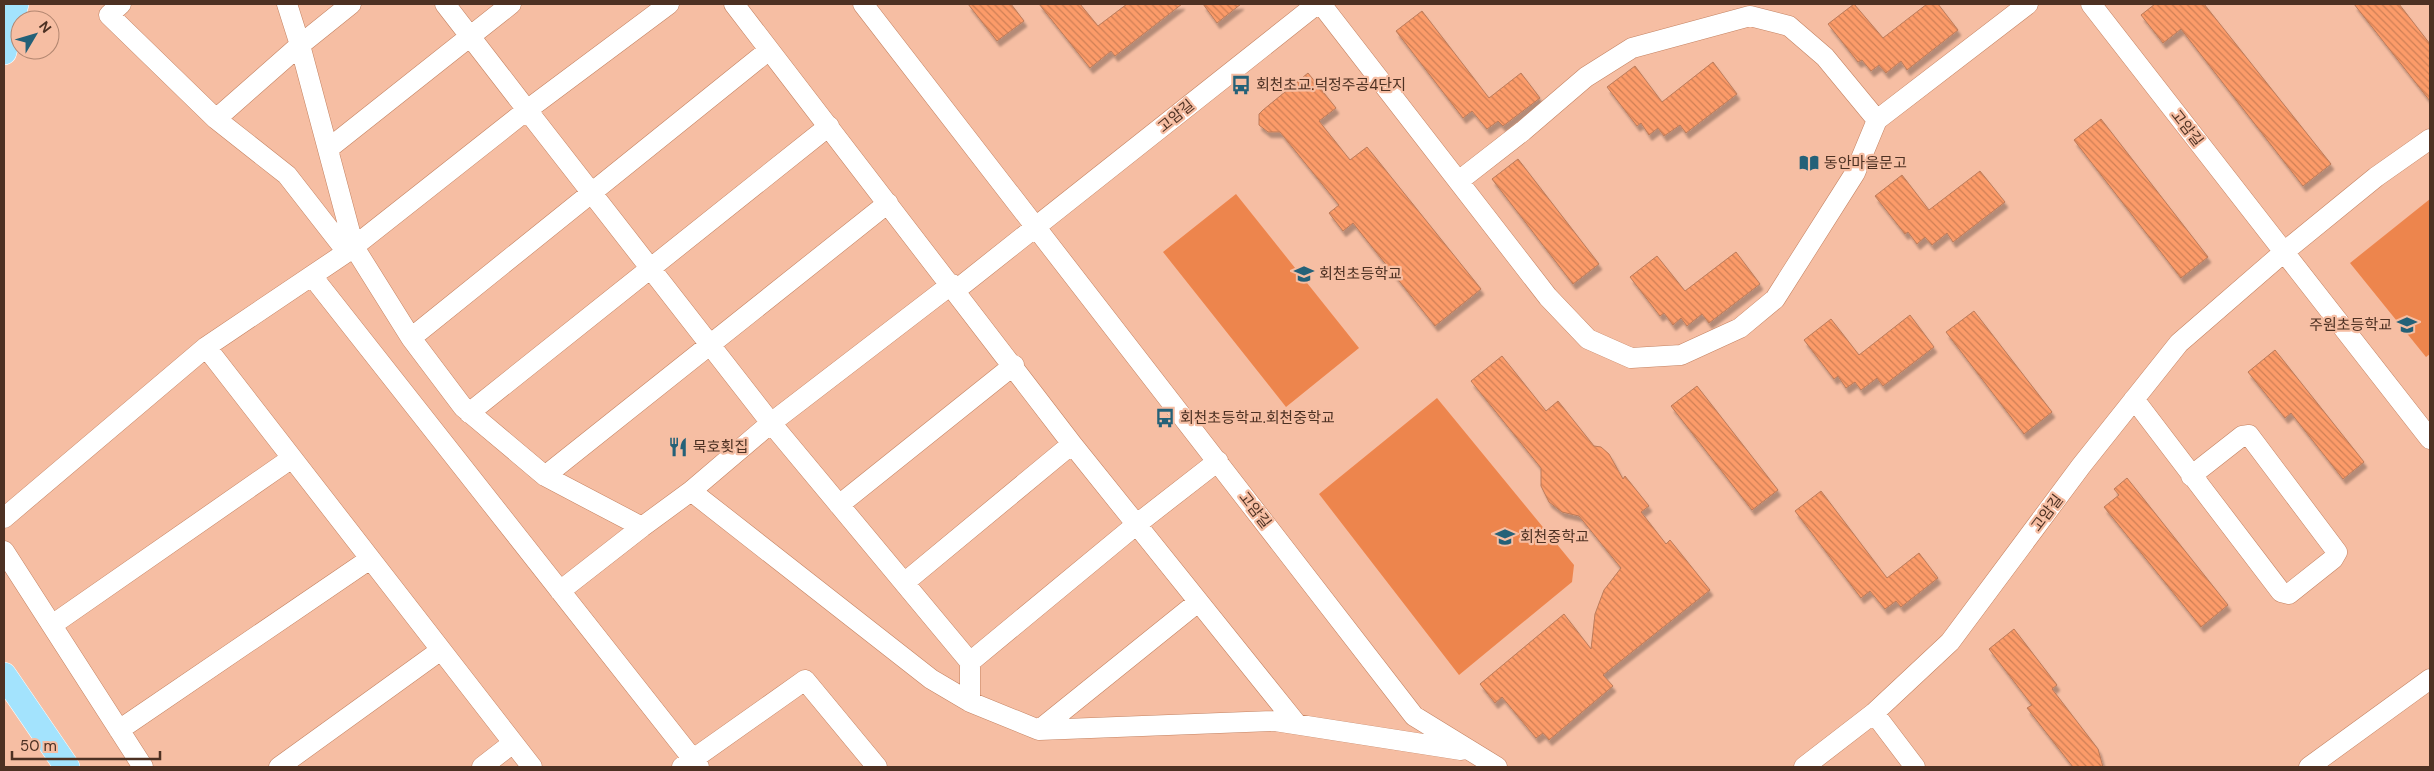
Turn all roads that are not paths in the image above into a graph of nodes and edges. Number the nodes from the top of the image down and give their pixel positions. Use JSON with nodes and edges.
{"nodes":[{"id":1,"x":16,"y":4,"type":"edge"},
{"id":2,"x":120,"y":4,"type":"edge"},
{"id":3,"x":287,"y":4,"type":"edge"},
{"id":4,"x":351,"y":4,"type":"edge"},
{"id":5,"x":445,"y":4,"type":"edge"},
{"id":6,"x":511,"y":4,"type":"edge"},
{"id":7,"x":668,"y":4,"type":"edge"},
{"id":8,"x":734,"y":4,"type":"edge"},
{"id":9,"x":863,"y":4,"type":"edge"},
{"id":10,"x":1319,"y":4,"type":"edge"},
{"id":11,"x":2028,"y":4,"type":"edge"},
{"id":12,"x":2091,"y":4,"type":"edge"},
{"id":13,"x":470,"y":36,"type":"junction"},
{"id":14,"x":300,"y":46,"type":"junction"},
{"id":15,"x":769,"y":50,"type":"junction"},
{"id":16,"x":4,"y":52,"type":"edge"},
{"id":17,"x":527,"y":110,"type":"junction"},
{"id":18,"x":216,"y":119,"type":"junction"},
{"id":19,"x":1876,"y":120,"type":"junction"},
{"id":20,"x":829,"y":126,"type":"junction"},
{"id":21,"x":2430,"y":139,"type":"edge"},
{"id":22,"x":328,"y":149,"type":"junction"},
{"id":23,"x":1460,"y":180,"type":"junction"},
{"id":24,"x":591,"y":192,"type":"junction"},
{"id":25,"x":888,"y":203,"type":"junction"},
{"id":26,"x":1036,"y":228,"type":"junction"},
{"id":27,"x":351,"y":249,"type":"junction"},
{"id":28,"x":2284,"y":252,"type":"junction"},
{"id":29,"x":650,"y":268,"type":"junction"},
{"id":30,"x":312,"y":276,"type":"junction"},
{"id":31,"x":954,"y":287,"type":"junction"},
{"id":32,"x":411,"y":338,"type":"junction"},
{"id":33,"x":709,"y":344,"type":"junction"},
{"id":34,"x":206,"y":348,"type":"junction"},
{"id":35,"x":1014,"y":365,"type":"junction"},
{"id":36,"x":2134,"y":399,"type":"junction"},
{"id":37,"x":469,"y":413,"type":"junction"},
{"id":38,"x":771,"y":423,"type":"junction"},
{"id":39,"x":2430,"y":439,"type":"edge"},
{"id":40,"x":1072,"y":444,"type":"junction"},
{"id":41,"x":292,"y":458,"type":"junction"},
{"id":42,"x":1218,"y":461,"type":"junction"},
{"id":43,"x":544,"y":476,"type":"junction"},
{"id":44,"x":2191,"y":476,"type":"junction"},
{"id":45,"x":691,"y":491,"type":"junction"},
{"id":46,"x":839,"y":504,"type":"junction"},
{"id":47,"x":4,"y":518,"type":"edge"},
{"id":48,"x":1137,"y":524,"type":"junction"},
{"id":49,"x":642,"y":527,"type":"junction"},
{"id":50,"x":4,"y":551,"type":"edge"},
{"id":51,"x":370,"y":559,"type":"junction"},
{"id":52,"x":904,"y":583,"type":"junction"},
{"id":53,"x":560,"y":591,"type":"junction"},
{"id":54,"x":1198,"y":602,"type":"junction"},
{"id":55,"x":52,"y":625,"type":"junction"},
{"id":56,"x":441,"y":650,"type":"junction"},
{"id":57,"x":970,"y":662,"type":"junction"},
{"id":58,"x":4,"y":675,"type":"edge"},
{"id":59,"x":2430,"y":679,"type":"edge"},
{"id":60,"x":970,"y":702,"type":"junction"},
{"id":61,"x":1874,"y":713,"type":"junction"},
{"id":62,"x":1296,"y":723,"type":"junction"},
{"id":63,"x":120,"y":730,"type":"junction"},
{"id":64,"x":1039,"y":730,"type":"junction"},
{"id":65,"x":513,"y":743,"type":"junction"},
{"id":66,"x":1473,"y":751,"type":"junction"},
{"id":67,"x":691,"y":764,"type":"edge"},
{"id":68,"x":67,"y":767,"type":"edge"},
{"id":69,"x":143,"y":767,"type":"edge"},
{"id":70,"x":280,"y":767,"type":"edge"},
{"id":71,"x":482,"y":767,"type":"edge"},
{"id":72,"x":532,"y":767,"type":"edge"},
{"id":73,"x":877,"y":767,"type":"edge"},
{"id":74,"x":1497,"y":767,"type":"edge"},
{"id":75,"x":1804,"y":767,"type":"edge"},
{"id":76,"x":1915,"y":767,"type":"edge"},
{"id":77,"x":2309,"y":767,"type":"edge"}],
"edges":[{"from":1,"to":16,"type":"main road"},
{"from":2,"to":18,"type":"street"},
{"from":3,"to":14,"type":"street"},
{"from":4,"to":14,"type":"street"},
{"from":5,"to":13,"type":"street"},
{"from":6,"to":13,"type":"street"},
{"from":7,"to":17,"type":"street"},
{"from":8,"to":15,"type":"street"},
{"from":9,"to":26,"type":"street","name":"고암길"},
{"from":10,"to":23,"type":"street"},
{"from":10,"to":26,"type":"street","name":"고암길"},
{"from":11,"to":19,"type":"street"},
{"from":12,"to":28,"type":"street","name":"고암길"},
{"from":13,"to":17,"type":"street"},
{"from":13,"to":22,"type":"street"},
{"from":14,"to":18,"type":"street"},
{"from":14,"to":22,"type":"street"},
{"from":15,"to":20,"type":"street"},
{"from":15,"to":24,"type":"street"},
{"from":17,"to":24,"type":"street"},
{"from":17,"to":27,"type":"street"},
{"from":18,"to":27,"type":"street"},
{"from":19,"to":23,"type":"street"},
{"from":19,"to":23,"type":"street"},
{"from":20,"to":25,"type":"street"},
{"from":20,"to":29,"type":"street"},
{"from":21,"to":28,"type":"street","name":"고암길"},
{"from":22,"to":27,"type":"street"},
{"from":24,"to":29,"type":"street"},
{"from":24,"to":32,"type":"street"},
{"from":25,"to":31,"type":"street"},
{"from":25,"to":33,"type":"street"},
{"from":26,"to":31,"type":"street"},
{"from":26,"to":42,"type":"street","name":"고암길"},
{"from":27,"to":30,"type":"street"},
{"from":27,"to":32,"type":"street"},
{"from":28,"to":36,"type":"street","name":"고암길"},
{"from":28,"to":39,"type":"street","name":"고암길"},
{"from":29,"to":33,"type":"street"},
{"from":29,"to":37,"type":"street"},
{"from":30,"to":34,"type":"street"},
{"from":30,"to":53,"type":"street"},
{"from":31,"to":35,"type":"street"},
{"from":31,"to":38,"type":"street"},
{"from":32,"to":37,"type":"street"},
{"from":33,"to":38,"type":"street"},
{"from":33,"to":43,"type":"street"},
{"from":34,"to":41,"type":"street"},
{"from":34,"to":47,"type":"street"},
{"from":35,"to":40,"type":"street"},
{"from":35,"to":46,"type":"street"},
{"from":36,"to":44,"type":"street"},
{"from":36,"to":61,"type":"street","name":"고암길"},
{"from":37,"to":43,"type":"street"},
{"from":38,"to":45,"type":"street"},
{"from":38,"to":46,"type":"street"},
{"from":40,"to":48,"type":"street"},
{"from":40,"to":52,"type":"street"},
{"from":41,"to":51,"type":"street"},
{"from":41,"to":55,"type":"street"},
{"from":42,"to":48,"type":"street"},
{"from":42,"to":66,"type":"street","name":"고암길"},
{"from":43,"to":49,"type":"street"},
{"from":44,"to":44,"type":"street"},
{"from":45,"to":49,"type":"street"},
{"from":45,"to":60,"type":"street"},
{"from":46,"to":52,"type":"street"},
{"from":48,"to":54,"type":"street"},
{"from":48,"to":57,"type":"street"},
{"from":49,"to":53,"type":"street"},
{"from":50,"to":55,"type":"street"},
{"from":51,"to":56,"type":"street"},
{"from":51,"to":63,"type":"street"},
{"from":52,"to":57,"type":"street"},
{"from":53,"to":67,"type":"street"},
{"from":54,"to":62,"type":"street"},
{"from":54,"to":64,"type":"street"},
{"from":55,"to":63,"type":"street"},
{"from":56,"to":65,"type":"street"},
{"from":56,"to":70,"type":"street"},
{"from":57,"to":60,"type":"street"},
{"from":58,"to":68,"type":"main road"},
{"from":59,"to":77,"type":"street"},
{"from":60,"to":64,"type":"street"},
{"from":61,"to":75,"type":"street","name":"고암길"},
{"from":61,"to":76,"type":"street"},
{"from":62,"to":64,"type":"street"},
{"from":62,"to":66,"type":"street"},
{"from":63,"to":69,"type":"street"},
{"from":65,"to":71,"type":"street"},
{"from":65,"to":72,"type":"street"},
{"from":66,"to":74,"type":"street","name":"고암길"},
{"from":67,"to":73,"type":"street"}]}
